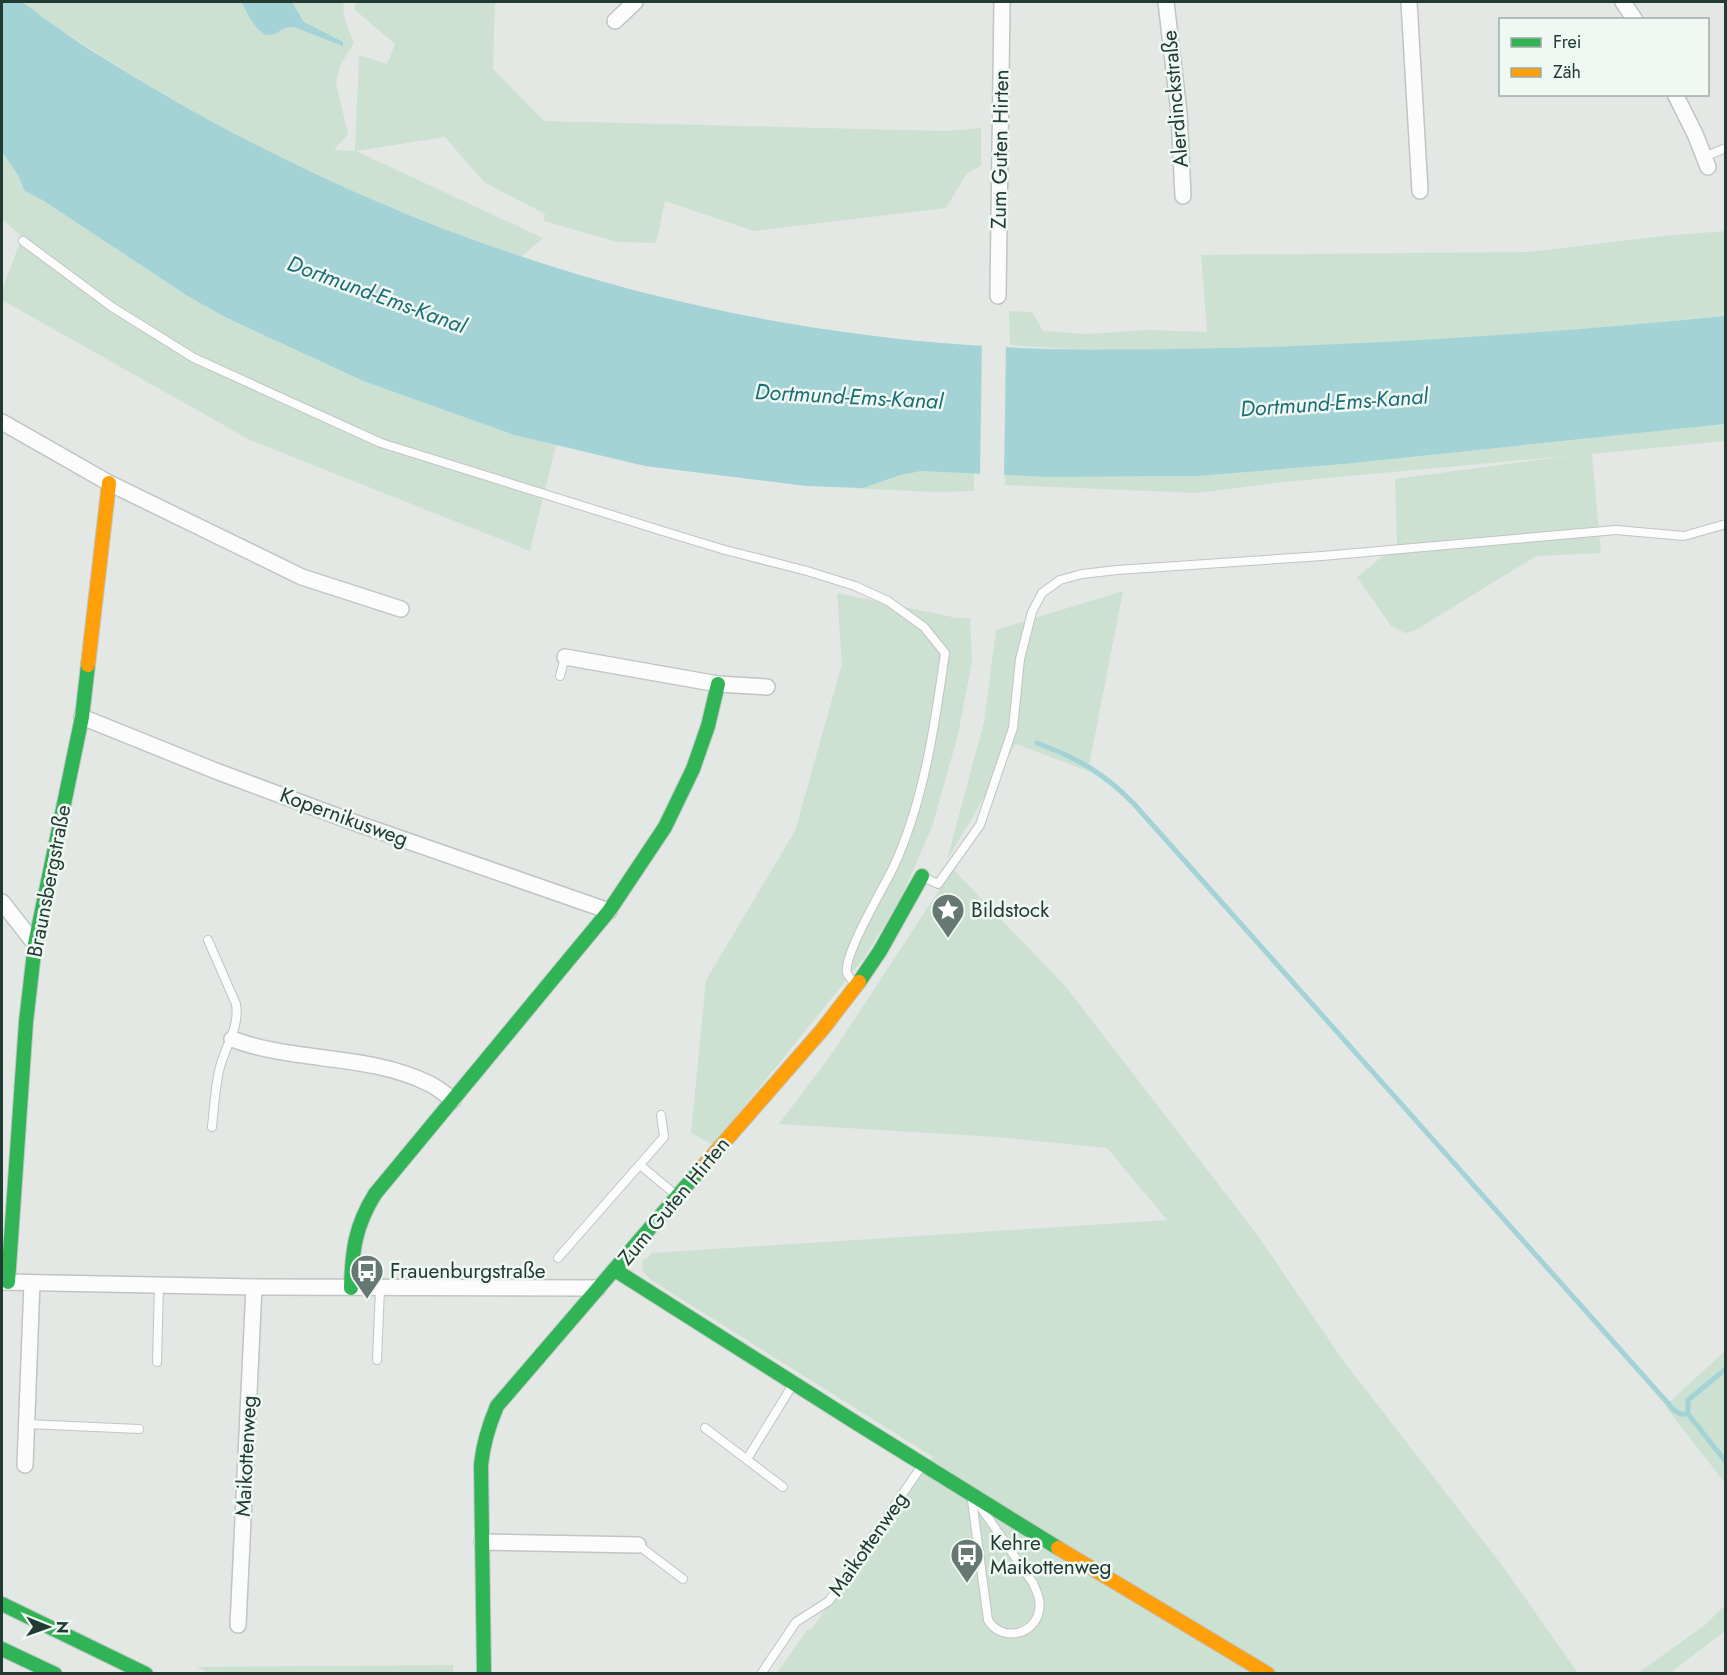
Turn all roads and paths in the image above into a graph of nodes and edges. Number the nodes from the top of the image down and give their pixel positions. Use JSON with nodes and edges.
{"nodes":[{"id":1,"x":636,"y":2,"type":"edge"},
{"id":2,"x":1002,"y":2,"type":"edge"},
{"id":3,"x":1166,"y":2,"type":"edge"},
{"id":4,"x":1409,"y":2,"type":"edge"},
{"id":5,"x":1623,"y":2,"type":"edge"},
{"id":6,"x":1634,"y":18,"type":"edge"},
{"id":7,"x":615,"y":21,"type":"dead end"},
{"id":8,"x":1676,"y":96,"type":"edge"},
{"id":9,"x":1725,"y":148,"type":"edge"},
{"id":10,"x":1706,"y":162,"type":"joint"},
{"id":11,"x":1420,"y":191,"type":"dead end"},
{"id":12,"x":1183,"y":196,"type":"dead end"},
{"id":13,"x":23,"y":241,"type":"dead end"},
{"id":14,"x":998,"y":296,"type":"dead end"},
{"id":15,"x":2,"y":422,"type":"edge"},
{"id":16,"x":109,"y":483,"type":"junction"},
{"id":17,"x":1725,"y":524,"type":"edge"},
{"id":18,"x":401,"y":609,"type":"dead end"},
{"id":19,"x":565,"y":657,"type":"joint"},
{"id":20,"x":560,"y":676,"type":"dead end"},
{"id":21,"x":718,"y":684,"type":"junction"},
{"id":22,"x":767,"y":687,"type":"dead end"},
{"id":23,"x":82,"y":717,"type":"junction"},
{"id":24,"x":921,"y":876,"type":"joint"},
{"id":25,"x":2,"y":902,"type":"edge"},
{"id":26,"x":609,"y":911,"type":"junction"},
{"id":27,"x":208,"y":940,"type":"dead end"},
{"id":28,"x":35,"y":944,"type":"junction"},
{"id":29,"x":856,"y":986,"type":"junction"},
{"id":30,"x":232,"y":1039,"type":"junction"},
{"id":31,"x":453,"y":1100,"type":"junction"},
{"id":32,"x":661,"y":1114,"type":"dead end"},
{"id":33,"x":212,"y":1127,"type":"dead end"},
{"id":34,"x":640,"y":1165,"type":"junction"},
{"id":35,"x":677,"y":1196,"type":"junction"},
{"id":36,"x":558,"y":1258,"type":"dead end"},
{"id":37,"x":615,"y":1270,"type":"junction"},
{"id":38,"x":5,"y":1282,"type":"edge"},
{"id":39,"x":32,"y":1283,"type":"junction"},
{"id":40,"x":159,"y":1285,"type":"junction"},
{"id":41,"x":254,"y":1287,"type":"junction"},
{"id":42,"x":351,"y":1288,"type":"junction"},
{"id":43,"x":380,"y":1288,"type":"junction"},
{"id":44,"x":598,"y":1288,"type":"junction"},
{"id":45,"x":377,"y":1360,"type":"dead end"},
{"id":46,"x":157,"y":1362,"type":"dead end"},
{"id":47,"x":792,"y":1384,"type":"junction"},
{"id":48,"x":27,"y":1424,"type":"junction"},
{"id":49,"x":705,"y":1428,"type":"dead end"},
{"id":50,"x":139,"y":1429,"type":"dead end"},
{"id":51,"x":747,"y":1460,"type":"junction"},
{"id":52,"x":924,"y":1464,"type":"junction"},
{"id":53,"x":25,"y":1465,"type":"dead end"},
{"id":54,"x":783,"y":1486,"type":"dead end"},
{"id":55,"x":971,"y":1493,"type":"junction"},
{"id":56,"x":482,"y":1542,"type":"junction"},
{"id":57,"x":638,"y":1545,"type":"joint"},
{"id":58,"x":682,"y":1579,"type":"dead end"},
{"id":59,"x":2,"y":1604,"type":"edge"},
{"id":60,"x":238,"y":1625,"type":"dead end"},
{"id":61,"x":2,"y":1649,"type":"edge"},
{"id":62,"x":55,"y":1674,"type":"edge"},
{"id":63,"x":146,"y":1674,"type":"edge"},
{"id":64,"x":484,"y":1674,"type":"edge"},
{"id":65,"x":762,"y":1674,"type":"edge"},
{"id":66,"x":1268,"y":1674,"type":"edge"}],
"edges":[{"from":1,"to":7,"type":"street"},
{"from":2,"to":14,"type":"street","name":"Zum Guten Hirten"},
{"from":3,"to":12,"type":"street","name":"Alerdinckstraße"},
{"from":4,"to":11,"type":"street"},
{"from":5,"to":6,"type":"street"},
{"from":8,"to":10,"type":"street"},
{"from":9,"to":10,"type":"lane"},
{"from":13,"to":29,"type":"lane"},
{"from":15,"to":16,"type":"street"},
{"from":16,"to":18,"type":"street"},
{"from":16,"to":23,"type":"main road","name":"Braunsbergstraße"},
{"from":17,"to":24,"type":"lane"},
{"from":19,"to":20,"type":"lane"},
{"from":19,"to":21,"type":"street"},
{"from":21,"to":22,"type":"street"},
{"from":21,"to":26,"type":"main road"},
{"from":23,"to":26,"type":"street","name":"Kopernikusweg"},
{"from":23,"to":28,"type":"main road","name":"Braunsbergstraße"},
{"from":24,"to":29,"type":"main road","name":"Zum Guten Hirten"},
{"from":25,"to":28,"type":"street"},
{"from":26,"to":31,"type":"main road"},
{"from":27,"to":30,"type":"lane"},
{"from":28,"to":38,"type":"main road","name":"Braunsbergstraße"},
{"from":29,"to":35,"type":"main road","name":"Zum Guten Hirten"},
{"from":30,"to":31,"type":"street"},
{"from":30,"to":33,"type":"lane"},
{"from":31,"to":42,"type":"main road"},
{"from":32,"to":34,"type":"lane"},
{"from":34,"to":35,"type":"lane"},
{"from":34,"to":36,"type":"lane"},
{"from":35,"to":37,"type":"main road","name":"Zum Guten Hirten"},
{"from":37,"to":44,"type":"main road","name":"Zum Guten Hirten"},
{"from":37,"to":47,"type":"main road"},
{"from":38,"to":39,"type":"street"},
{"from":39,"to":40,"type":"street"},
{"from":39,"to":48,"type":"street"},
{"from":40,"to":41,"type":"street"},
{"from":40,"to":46,"type":"lane"},
{"from":41,"to":42,"type":"street"},
{"from":41,"to":60,"type":"street","name":"Maikottenweg"},
{"from":42,"to":43,"type":"street"},
{"from":43,"to":44,"type":"street"},
{"from":43,"to":45,"type":"lane"},
{"from":44,"to":56,"type":"main road","name":"Zum Guten Hirten"},
{"from":47,"to":51,"type":"lane"},
{"from":47,"to":52,"type":"main road"},
{"from":48,"to":50,"type":"lane"},
{"from":48,"to":53,"type":"street"},
{"from":49,"to":51,"type":"lane"},
{"from":51,"to":54,"type":"lane"},
{"from":52,"to":55,"type":"main road"},
{"from":52,"to":65,"type":"lane","name":"Maikottenweg"},
{"from":55,"to":55,"type":"lane"},
{"from":55,"to":66,"type":"main road"},
{"from":56,"to":57,"type":"street"},
{"from":56,"to":64,"type":"main road","name":"Zum Guten Hirten"},
{"from":57,"to":58,"type":"lane"},
{"from":59,"to":63,"type":"main road"},
{"from":61,"to":62,"type":"main road"}]}
